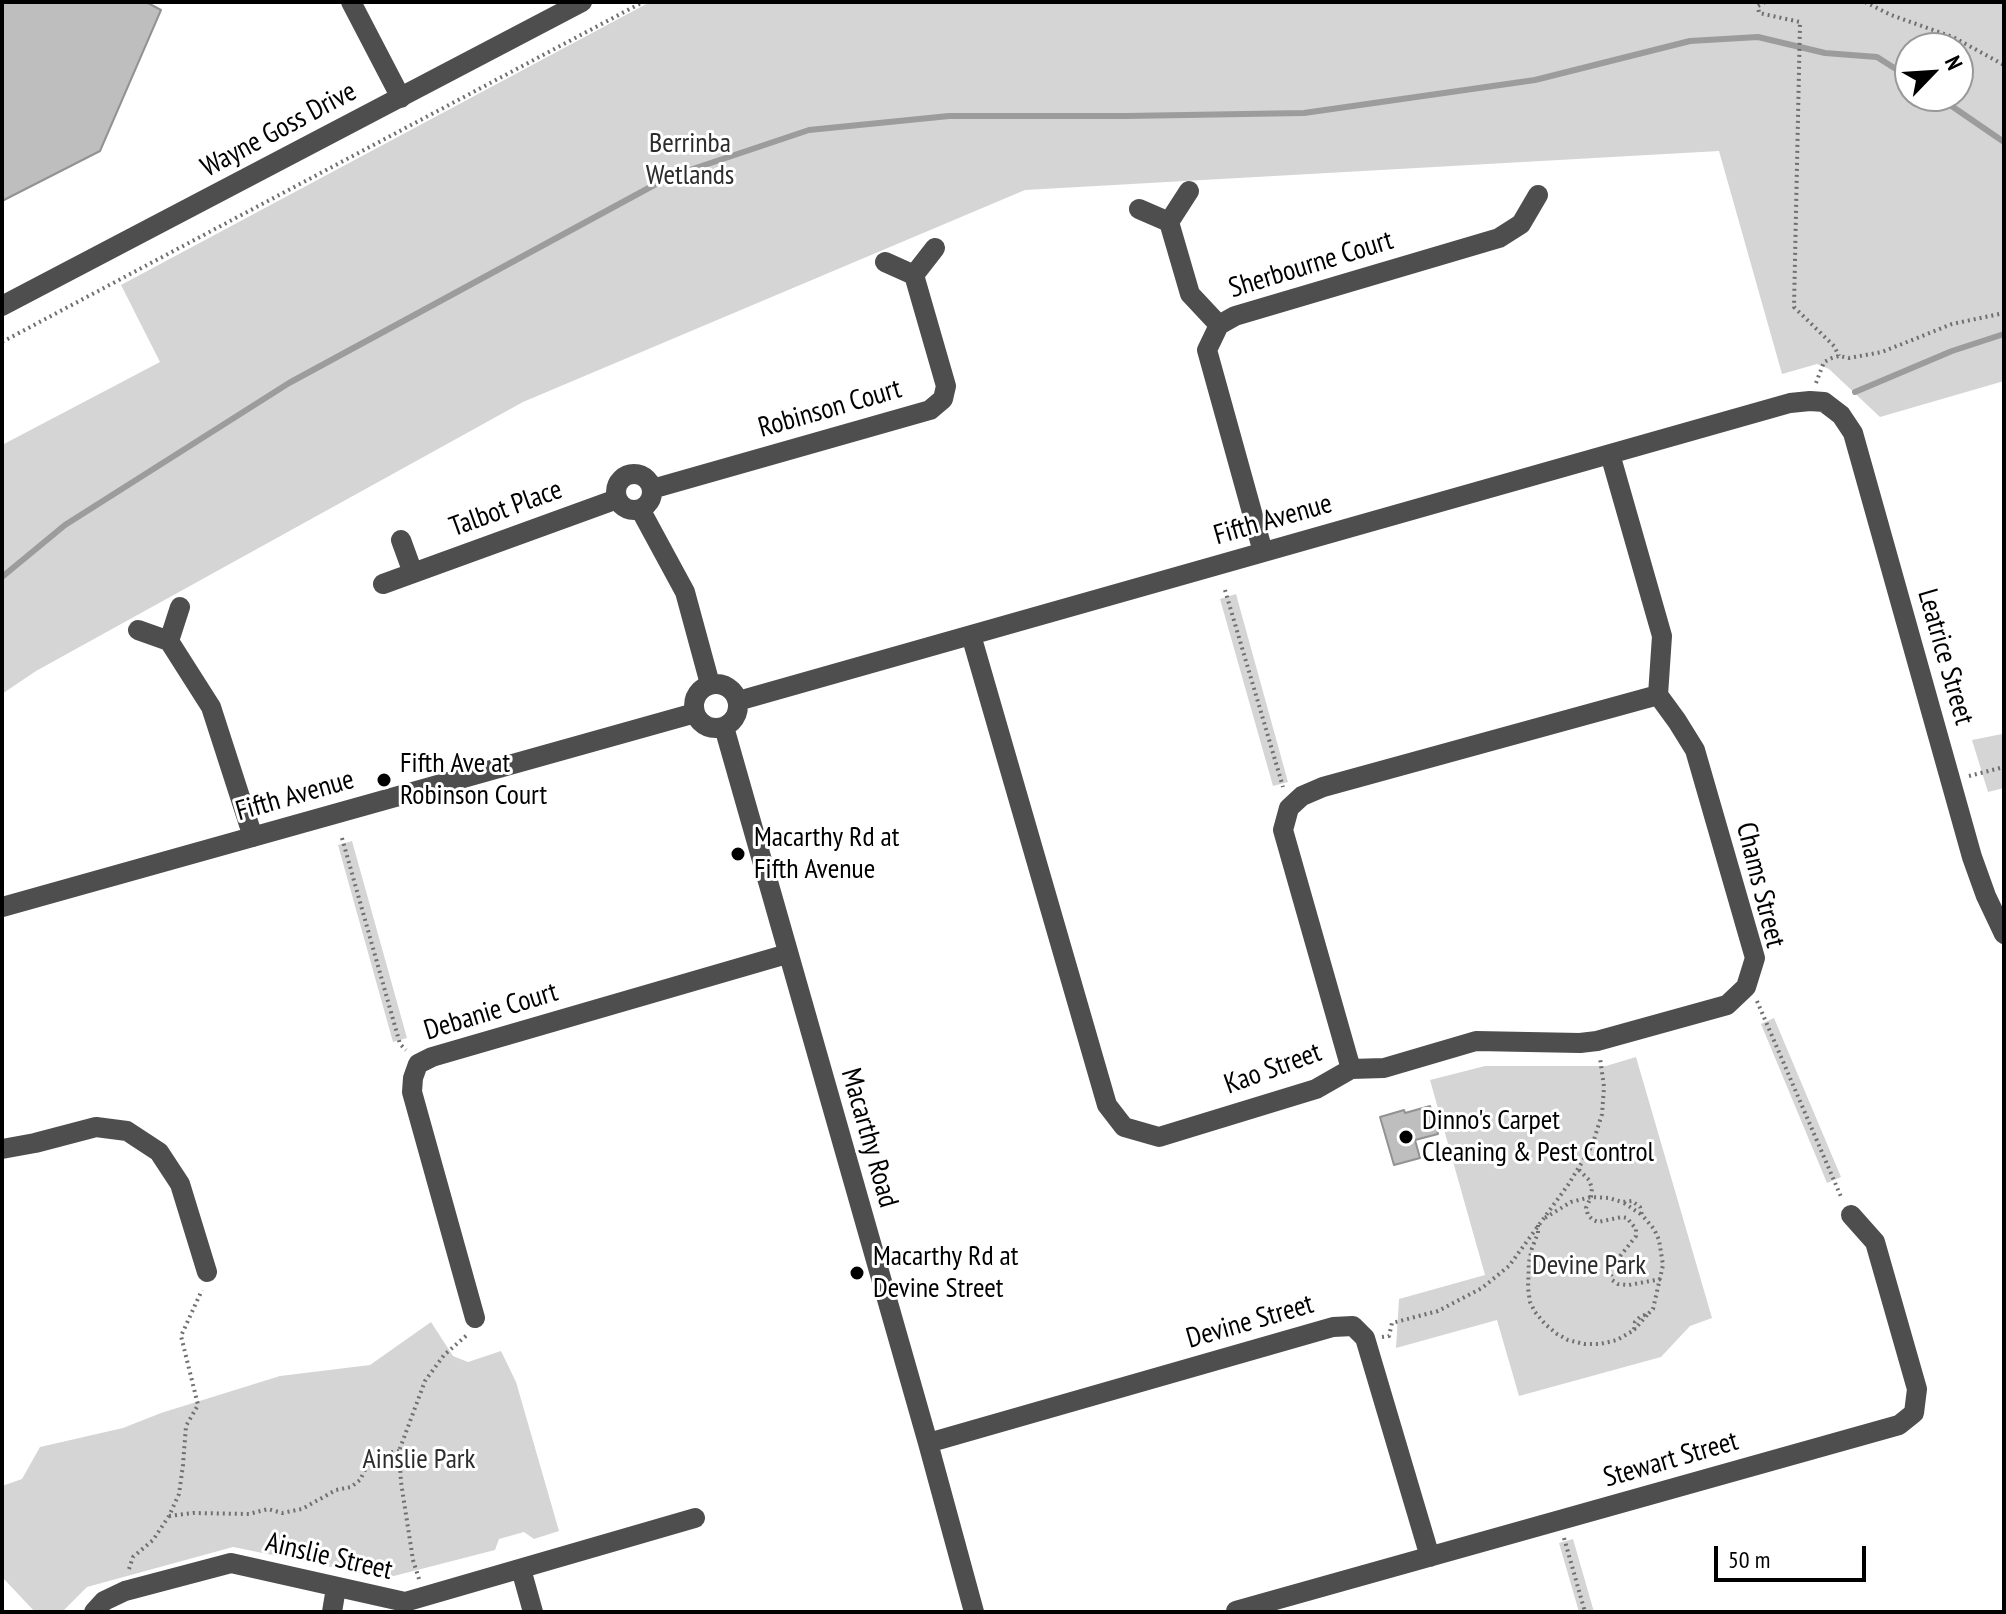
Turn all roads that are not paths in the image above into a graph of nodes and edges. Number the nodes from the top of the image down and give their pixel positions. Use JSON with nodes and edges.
{"nodes":[{"id":1,"x":351,"y":2,"type":"edge"},
{"id":2,"x":582,"y":2,"type":"edge"},
{"id":3,"x":401,"y":98,"type":"junction"},
{"id":4,"x":1189,"y":191,"type":"dead end"},
{"id":5,"x":1538,"y":195,"type":"dead end"},
{"id":6,"x":1139,"y":209,"type":"dead end"},
{"id":7,"x":1169,"y":222,"type":"junction"},
{"id":8,"x":935,"y":248,"type":"dead end"},
{"id":9,"x":885,"y":262,"type":"dead end"},
{"id":10,"x":914,"y":275,"type":"junction"},
{"id":11,"x":2,"y":306,"type":"edge"},
{"id":12,"x":1219,"y":325,"type":"junction"},
{"id":13,"x":1817,"y":402,"type":"joint"},
{"id":14,"x":1610,"y":454,"type":"junction"},
{"id":15,"x":652,"y":489,"type":"junction"},
{"id":16,"x":617,"y":499,"type":"junction"},
{"id":17,"x":640,"y":509,"type":"junction"},
{"id":18,"x":401,"y":540,"type":"dead end"},
{"id":19,"x":1263,"y":552,"type":"junction"},
{"id":20,"x":413,"y":573,"type":"junction"},
{"id":21,"x":383,"y":584,"type":"dead end"},
{"id":22,"x":180,"y":607,"type":"dead end"},
{"id":23,"x":138,"y":630,"type":"dead end"},
{"id":24,"x":971,"y":635,"type":"junction"},
{"id":25,"x":169,"y":641,"type":"junction"},
{"id":26,"x":710,"y":684,"type":"junction"},
{"id":27,"x":1658,"y":695,"type":"junction"},
{"id":28,"x":738,"y":701,"type":"junction"},
{"id":29,"x":695,"y":713,"type":"junction"},
{"id":30,"x":724,"y":727,"type":"junction"},
{"id":31,"x":253,"y":837,"type":"junction"},
{"id":32,"x":2,"y":907,"type":"edge"},
{"id":33,"x":2004,"y":934,"type":"edge"},
{"id":34,"x":787,"y":954,"type":"junction"},
{"id":35,"x":1351,"y":1069,"type":"junction"},
{"id":36,"x":2,"y":1149,"type":"edge"},
{"id":37,"x":1851,"y":1215,"type":"road end"},
{"id":38,"x":207,"y":1272,"type":"road end"},
{"id":39,"x":475,"y":1318,"type":"road end"},
{"id":40,"x":928,"y":1443,"type":"junction"},
{"id":41,"x":695,"y":1518,"type":"dead end"},
{"id":42,"x":1430,"y":1557,"type":"junction"},
{"id":43,"x":521,"y":1569,"type":"junction"},
{"id":44,"x":336,"y":1588,"type":"junction"},
{"id":45,"x":1236,"y":1611,"type":"edge"},
{"id":46,"x":94,"y":1612,"type":"edge"},
{"id":47,"x":332,"y":1612,"type":"edge"},
{"id":48,"x":533,"y":1612,"type":"edge"},
{"id":49,"x":974,"y":1612,"type":"edge"}],
"edges":[{"from":1,"to":3,"type":"street"},
{"from":2,"to":3,"type":"street","name":"Wayne Goss Drive"},
{"from":3,"to":11,"type":"street","name":"Wayne Goss Drive"},
{"from":4,"to":7,"type":"street"},
{"from":5,"to":12,"type":"street","name":"Sherbourne Court"},
{"from":6,"to":7,"type":"street"},
{"from":7,"to":12,"type":"street"},
{"from":8,"to":10,"type":"street"},
{"from":9,"to":10,"type":"street"},
{"from":10,"to":15,"type":"street","name":"Robinson Court"},
{"from":12,"to":19,"type":"street","name":"Sherbourne Court"},
{"from":13,"to":14,"type":"street","name":"Fifth Avenue"},
{"from":13,"to":33,"type":"street","name":"Leatrice Street"},
{"from":14,"to":19,"type":"street","name":"Fifth Avenue"},
{"from":14,"to":27,"type":"street"},
{"from":15,"to":16,"type":"street"},
{"from":15,"to":17,"type":"street"},
{"from":16,"to":17,"type":"street"},
{"from":16,"to":20,"type":"street","name":"Talbot Place"},
{"from":17,"to":26,"type":"street"},
{"from":18,"to":20,"type":"street"},
{"from":19,"to":24,"type":"street","name":"Fifth Avenue"},
{"from":20,"to":21,"type":"street","name":"Talbot Place"},
{"from":22,"to":25,"type":"street"},
{"from":23,"to":25,"type":"street"},
{"from":24,"to":28,"type":"street","name":"Fifth Avenue"},
{"from":24,"to":35,"type":"street","name":"Kao Street"},
{"from":25,"to":31,"type":"street"},
{"from":26,"to":28,"type":"street"},
{"from":26,"to":29,"type":"street"},
{"from":27,"to":35,"type":"street","name":"Kao Street"},
{"from":27,"to":35,"type":"street","name":"Chams Street"},
{"from":28,"to":30,"type":"street"},
{"from":29,"to":30,"type":"street"},
{"from":29,"to":31,"type":"street","name":"Fifth Avenue"},
{"from":30,"to":34,"type":"street","name":"Macarthy Road"},
{"from":31,"to":32,"type":"street","name":"Fifth Avenue"},
{"from":34,"to":39,"type":"street","name":"Debanie Court"},
{"from":34,"to":40,"type":"street","name":"Macarthy Road"},
{"from":36,"to":38,"type":"street"},
{"from":37,"to":42,"type":"street","name":"Stewart Street"},
{"from":40,"to":42,"type":"street","name":"Devine Street"},
{"from":40,"to":49,"type":"street","name":"Macarthy Road"},
{"from":41,"to":43,"type":"street","name":"Ainslie Street"},
{"from":42,"to":45,"type":"street","name":"Stewart Street"},
{"from":43,"to":44,"type":"street","name":"Ainslie Street"},
{"from":43,"to":48,"type":"street"},
{"from":44,"to":46,"type":"street","name":"Ainslie Street"},
{"from":44,"to":47,"type":"street"}]}
